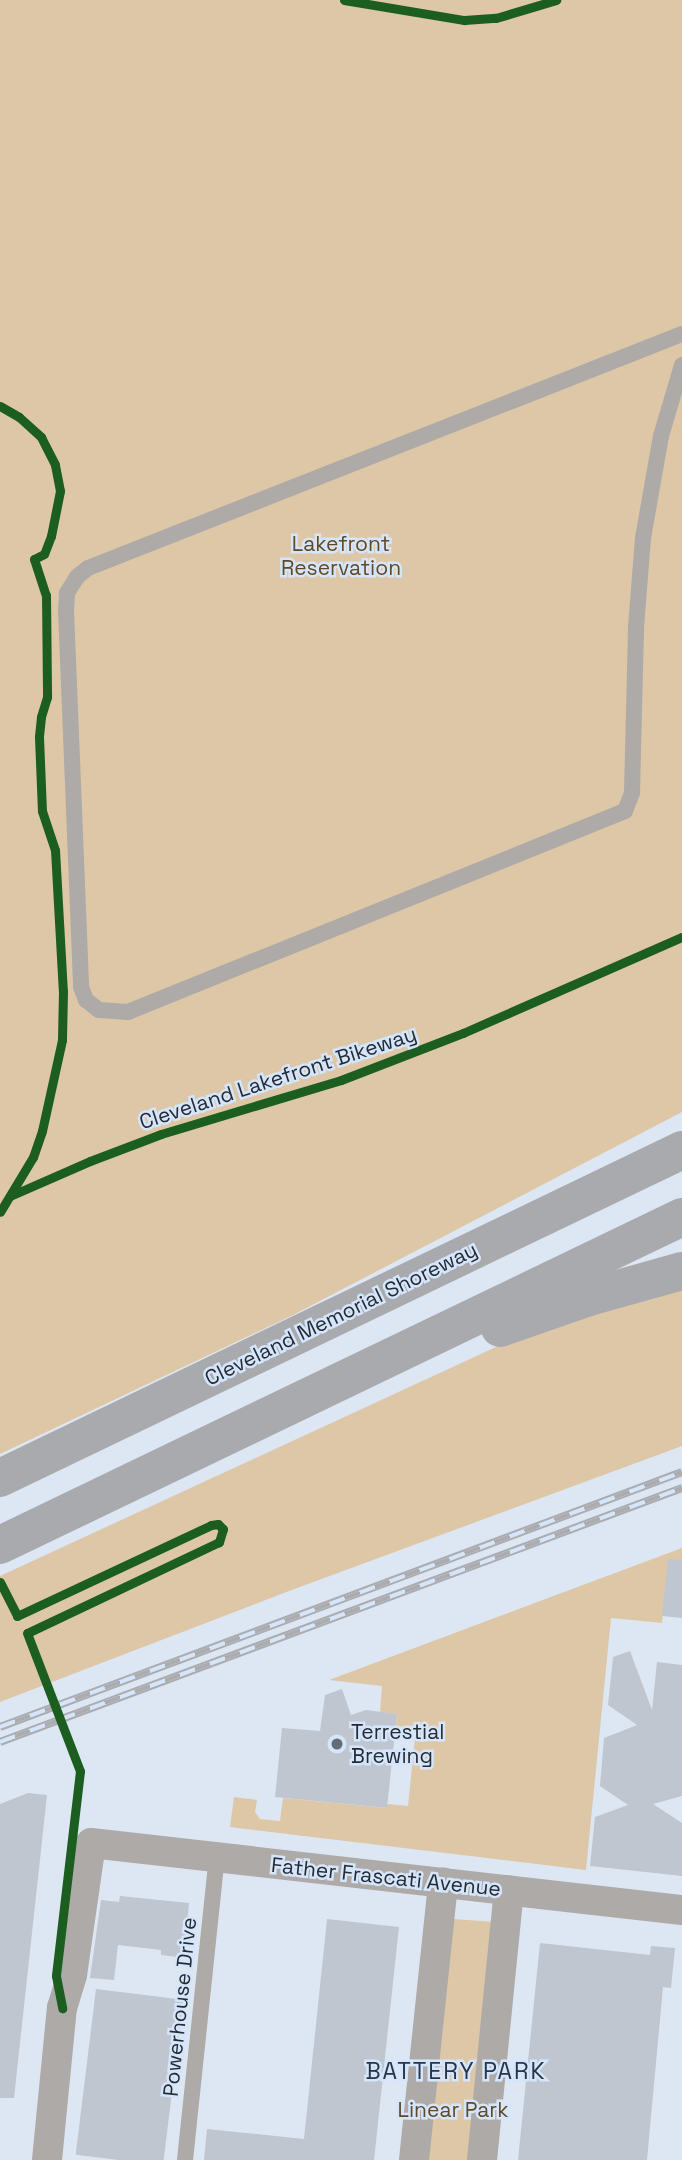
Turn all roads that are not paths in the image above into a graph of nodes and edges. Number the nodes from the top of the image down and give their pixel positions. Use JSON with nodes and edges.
{"nodes":[{"id":1,"x":682,"y":334,"type":"edge"},
{"id":2,"x":682,"y":365,"type":"edge"},
{"id":3,"x":682,"y":1150,"type":"edge"},
{"id":4,"x":682,"y":1217,"type":"edge"},
{"id":5,"x":682,"y":1271,"type":"edge"},
{"id":6,"x":326,"y":1389,"type":"junction"},
{"id":7,"x":0,"y":1478,"type":"edge"},
{"id":8,"x":0,"y":1545,"type":"edge"},
{"id":9,"x":217,"y":1858,"type":"junction"},
{"id":10,"x":443,"y":1883,"type":"junction"},
{"id":11,"x":509,"y":1890,"type":"junction"},
{"id":12,"x":682,"y":1910,"type":"edge"},
{"id":13,"x":47,"y":2160,"type":"edge"},
{"id":14,"x":185,"y":2160,"type":"edge"},
{"id":15,"x":414,"y":2160,"type":"edge"},
{"id":16,"x":482,"y":2160,"type":"edge"}],
"edges":[{"from":1,"to":2,"type":"lane"},
{"from":3,"to":7,"type":"highway","name":"Cleveland Memorial Shoreway"},
{"from":4,"to":6,"type":"highway"},
{"from":5,"to":6,"type":"highway"},
{"from":6,"to":8,"type":"highway"},
{"from":9,"to":10,"type":"street","name":"Father Frascati Avenue"},
{"from":9,"to":13,"type":"street","name":"Father Frascati Avenue"},
{"from":9,"to":14,"type":"lane","name":"Powerhouse Drive"},
{"from":10,"to":11,"type":"street","name":"Father Frascati Avenue"},
{"from":10,"to":15,"type":"street"},
{"from":11,"to":12,"type":"street","name":"Father Frascati Avenue"},
{"from":11,"to":16,"type":"street"}]}
